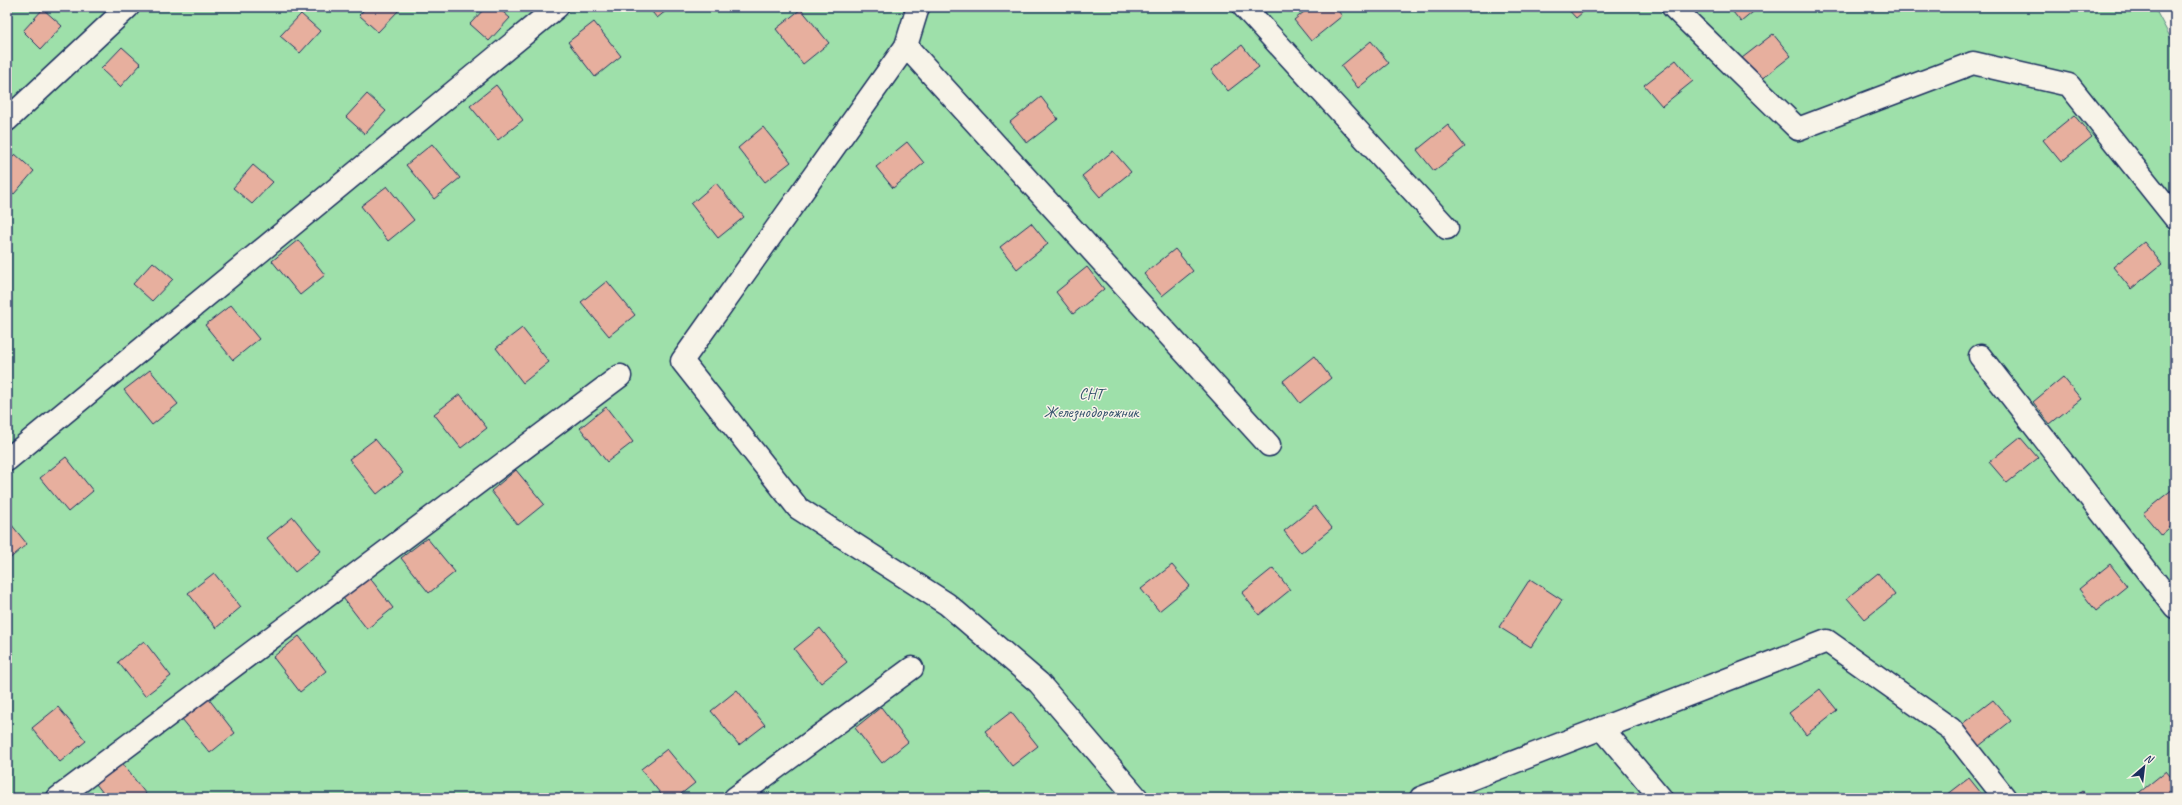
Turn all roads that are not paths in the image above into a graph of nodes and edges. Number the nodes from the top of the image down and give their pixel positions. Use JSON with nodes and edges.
{"nodes":[{"id":1,"x":128,"y":7,"type":"edge"},
{"id":2,"x":557,"y":7,"type":"edge"},
{"id":3,"x":918,"y":7,"type":"edge"},
{"id":4,"x":1244,"y":7,"type":"edge"},
{"id":5,"x":1674,"y":7,"type":"edge"},
{"id":6,"x":906,"y":46,"type":"junction"},
{"id":7,"x":7,"y":120,"type":"edge"},
{"id":8,"x":2175,"y":218,"type":"edge"},
{"id":9,"x":1447,"y":228,"type":"dead end"},
{"id":10,"x":1980,"y":356,"type":"dead end"},
{"id":11,"x":620,"y":376,"type":"dead end"},
{"id":12,"x":1269,"y":445,"type":"dead end"},
{"id":13,"x":7,"y":460,"type":"edge"},
{"id":14,"x":2175,"y":607,"type":"edge"},
{"id":15,"x":912,"y":668,"type":"dead end"},
{"id":16,"x":1602,"y":728,"type":"junction"},
{"id":17,"x":58,"y":798,"type":"edge"},
{"id":18,"x":735,"y":798,"type":"edge"},
{"id":19,"x":1137,"y":798,"type":"edge"},
{"id":20,"x":1421,"y":798,"type":"edge"},
{"id":21,"x":1661,"y":798,"type":"edge"},
{"id":22,"x":2005,"y":798,"type":"edge"}],
"edges":[{"from":1,"to":7,"type":"street"},
{"from":2,"to":13,"type":"street"},
{"from":3,"to":6,"type":"street"},
{"from":4,"to":9,"type":"street"},
{"from":5,"to":8,"type":"street"},
{"from":6,"to":12,"type":"street"},
{"from":6,"to":19,"type":"street"},
{"from":10,"to":14,"type":"street"},
{"from":11,"to":17,"type":"street"},
{"from":15,"to":18,"type":"street"},
{"from":16,"to":20,"type":"street"},
{"from":16,"to":21,"type":"street"},
{"from":16,"to":22,"type":"street"}]}
